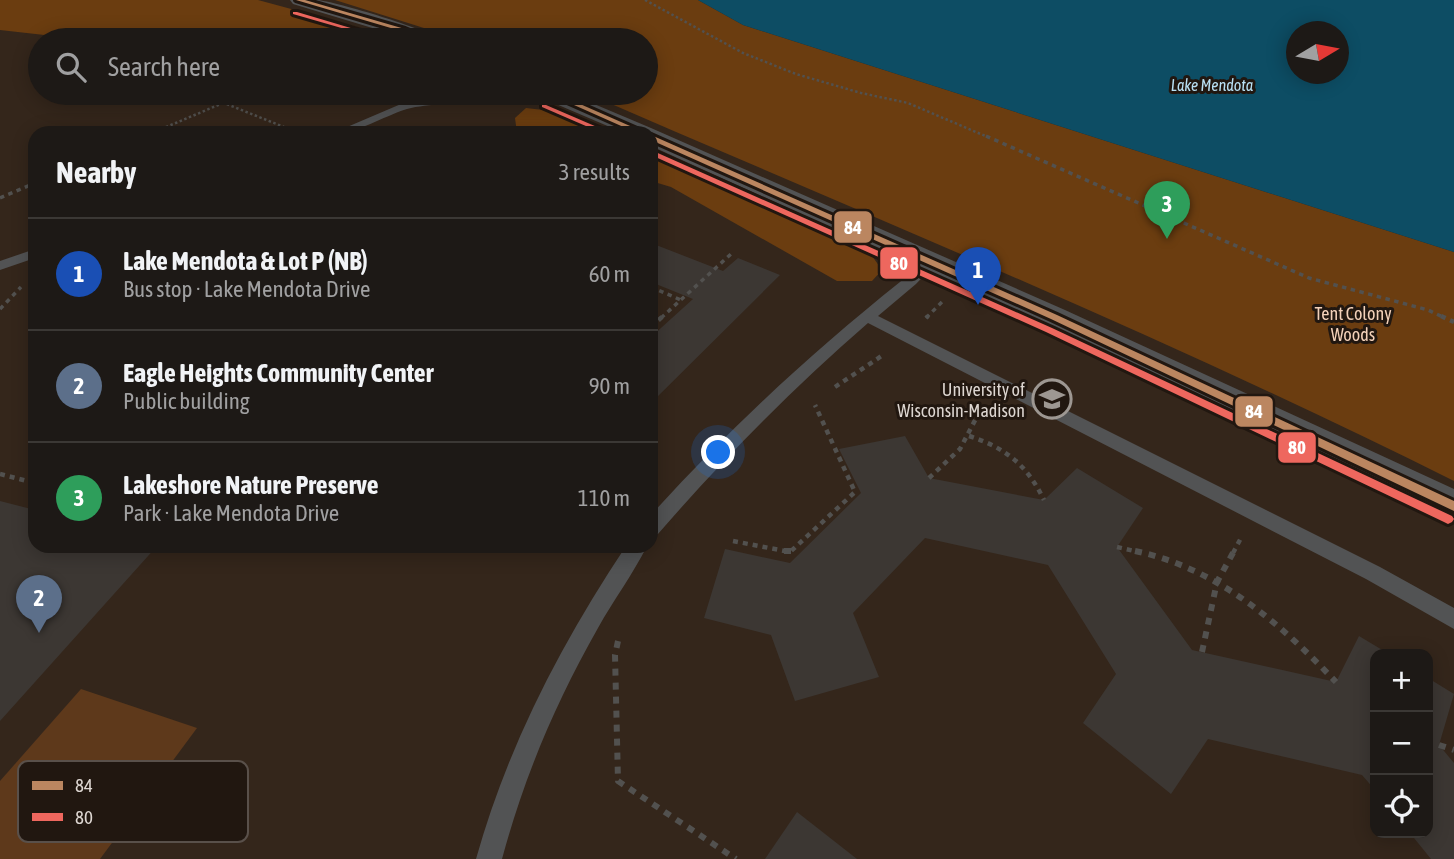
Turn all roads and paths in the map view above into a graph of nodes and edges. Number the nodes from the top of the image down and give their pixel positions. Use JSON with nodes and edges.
{"nodes":[{"id":1,"x":299,"y":0,"type":"edge"},
{"id":2,"x":645,"y":0,"type":"edge"},
{"id":3,"x":394,"y":28,"type":"edge"},
{"id":4,"x":217,"y":105,"type":"edge"},
{"id":5,"x":231,"y":105,"type":"edge"},
{"id":6,"x":412,"y":105,"type":"edge"},
{"id":7,"x":578,"y":105,"type":"edge"},
{"id":8,"x":168,"y":126,"type":"edge"},
{"id":9,"x":282,"y":126,"type":"edge"},
{"id":10,"x":356,"y":126,"type":"edge"},
{"id":11,"x":627,"y":126,"type":"edge"},
{"id":12,"x":658,"y":140,"type":"edge"},
{"id":13,"x":28,"y":186,"type":"edge"},
{"id":14,"x":0,"y":198,"type":"edge"},
{"id":15,"x":731,"y":254,"type":"dead end"},
{"id":16,"x":28,"y":256,"type":"edge"},
{"id":17,"x":932,"y":259,"type":"junction"},
{"id":18,"x":0,"y":266,"type":"edge"},
{"id":19,"x":28,"y":280,"type":"edge"},
{"id":20,"x":658,"y":290,"type":"edge"},
{"id":21,"x":681,"y":300,"type":"junction"},
{"id":22,"x":0,"y":309,"type":"edge"},
{"id":23,"x":868,"y":317,"type":"junction"},
{"id":24,"x":658,"y":321,"type":"edge"},
{"id":25,"x":1454,"y":322,"type":"edge"},
{"id":26,"x":887,"y":352,"type":"dead end"},
{"id":27,"x":815,"y":405,"type":"junction"},
{"id":28,"x":977,"y":412,"type":"dead end"},
{"id":29,"x":804,"y":414,"type":"dead end"},
{"id":30,"x":969,"y":436,"type":"junction"},
{"id":31,"x":0,"y":474,"type":"edge"},
{"id":32,"x":929,"y":478,"type":"dead end"},
{"id":33,"x":28,"y":480,"type":"edge"},
{"id":34,"x":1044,"y":500,"type":"dead end"},
{"id":35,"x":1454,"y":506,"type":"edge"},
{"id":36,"x":658,"y":520,"type":"edge"},
{"id":37,"x":733,"y":541,"type":"dead end"},
{"id":38,"x":1117,"y":547,"type":"dead end"},
{"id":39,"x":1234,"y":551,"type":"dead end"},
{"id":40,"x":633,"y":553,"type":"edge"},
{"id":41,"x":1217,"y":582,"type":"junction"},
{"id":42,"x":1454,"y":619,"type":"edge"},
{"id":43,"x":621,"y":629,"type":"dead end"},
{"id":44,"x":1202,"y":652,"type":"dead end"},
{"id":45,"x":1336,"y":682,"type":"dead end"},
{"id":46,"x":1439,"y":745,"type":"dead end"},
{"id":47,"x":1454,"y":750,"type":"edge"},
{"id":48,"x":489,"y":859,"type":"edge"},
{"id":49,"x":736,"y":859,"type":"edge"}],
"edges":[{"from":1,"to":3,"type":"street"},
{"from":2,"to":25,"type":"path"},
{"from":4,"to":8,"type":"path"},
{"from":5,"to":9,"type":"path"},
{"from":6,"to":10,"type":"lane"},
{"from":7,"to":11,"type":"street"},
{"from":12,"to":17,"type":"street"},
{"from":13,"to":14,"type":"path"},
{"from":15,"to":21,"type":"path"},
{"from":16,"to":18,"type":"lane"},
{"from":17,"to":23,"type":"lane"},
{"from":17,"to":35,"type":"street"},
{"from":19,"to":22,"type":"path"},
{"from":20,"to":21,"type":"path"},
{"from":21,"to":24,"type":"path"},
{"from":23,"to":36,"type":"lane"},
{"from":23,"to":42,"type":"lane"},
{"from":26,"to":27,"type":"path"},
{"from":27,"to":29,"type":"path"},
{"from":27,"to":37,"type":"path"},
{"from":28,"to":30,"type":"path"},
{"from":30,"to":32,"type":"path"},
{"from":30,"to":34,"type":"path"},
{"from":31,"to":33,"type":"path"},
{"from":38,"to":41,"type":"path"},
{"from":39,"to":41,"type":"path"},
{"from":40,"to":48,"type":"lane"},
{"from":41,"to":44,"type":"path"},
{"from":41,"to":45,"type":"path"},
{"from":43,"to":49,"type":"path"},
{"from":46,"to":47,"type":"path"}]}
